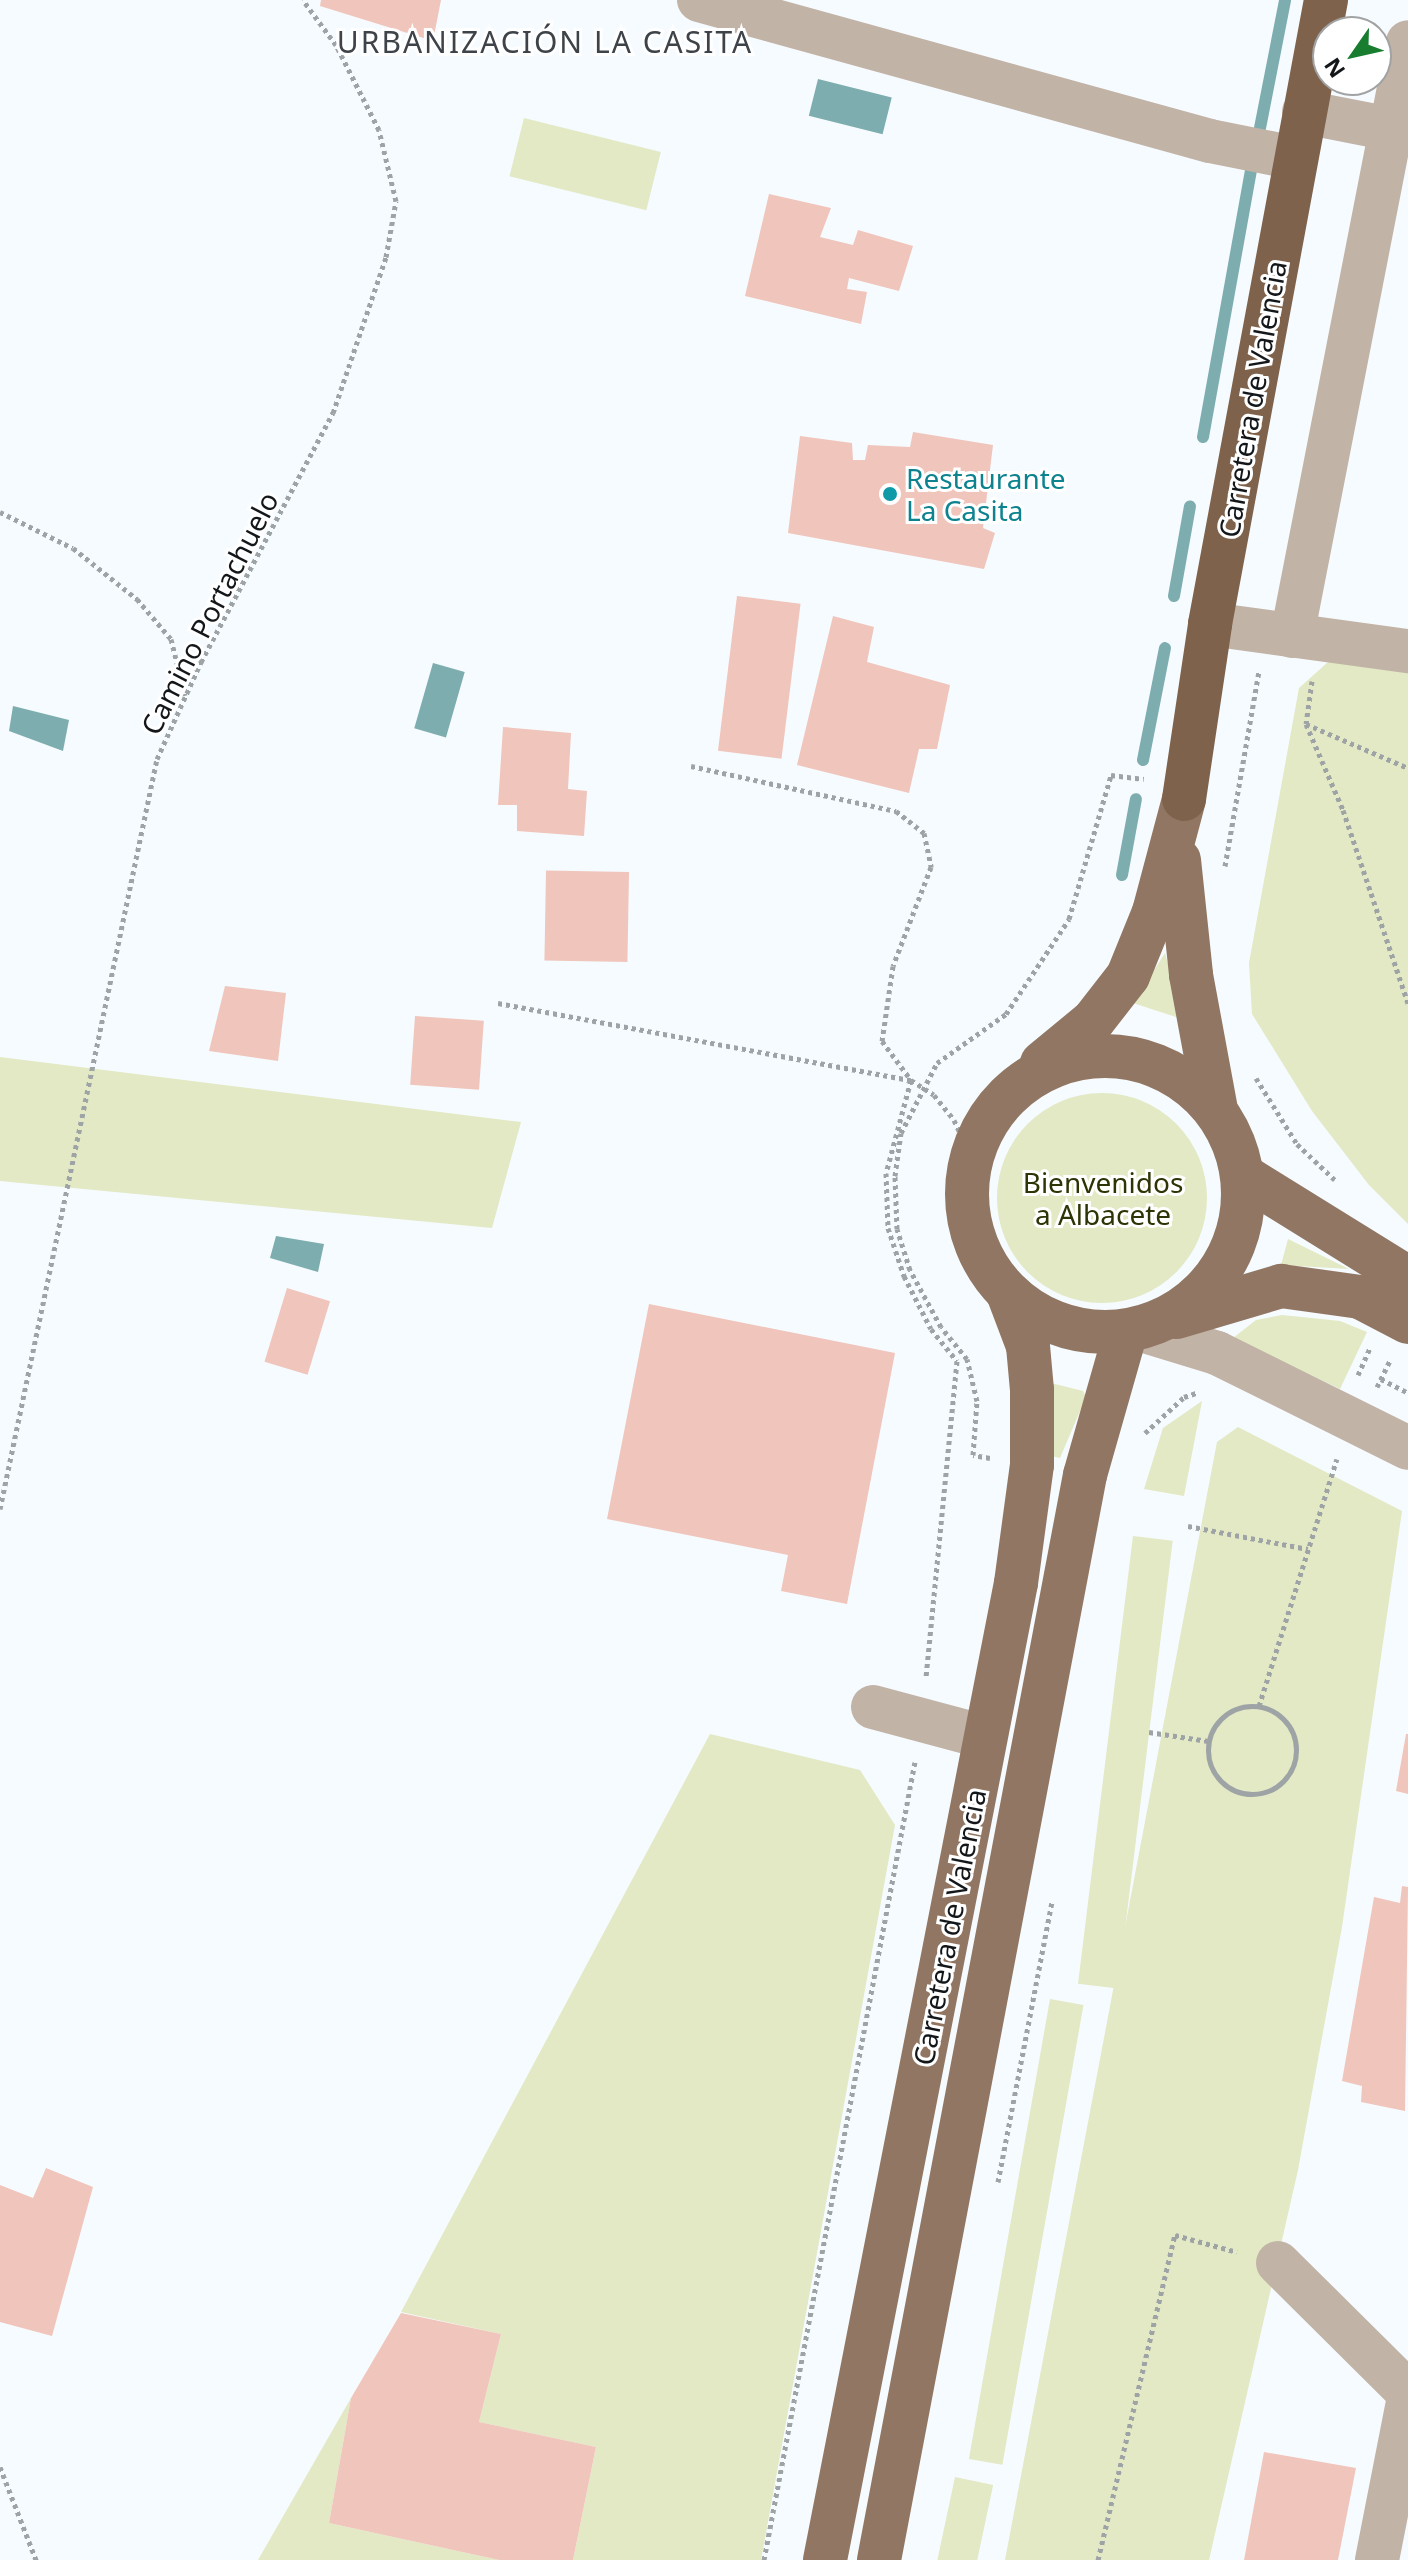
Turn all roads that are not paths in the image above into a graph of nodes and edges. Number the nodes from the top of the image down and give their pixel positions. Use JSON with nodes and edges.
{"nodes":[{"id":1,"x":699,"y":0,"type":"edge"},
{"id":2,"x":1326,"y":0,"type":"edge"},
{"id":3,"x":1408,"y":42,"type":"edge"},
{"id":4,"x":1304,"y":112,"type":"junction"},
{"id":5,"x":1391,"y":129,"type":"junction"},
{"id":6,"x":1295,"y":158,"type":"junction"},
{"id":7,"x":1267,"y":633,"type":"junction"},
{"id":8,"x":1408,"y":651,"type":"edge"},
{"id":9,"x":1184,"y":799,"type":"junction"},
{"id":10,"x":1009,"y":1093,"type":"junction"},
{"id":11,"x":1216,"y":1110,"type":"junction"},
{"id":12,"x":1242,"y":1175,"type":"junction"},
{"id":13,"x":1408,"y":1278,"type":"edge"},
{"id":14,"x":1008,"y":1293,"type":"junction"},
{"id":15,"x":1140,"y":1328,"type":"junction"},
{"id":16,"x":1392,"y":1337,"type":"edge"},
{"id":17,"x":1408,"y":1448,"type":"edge"},
{"id":18,"x":873,"y":1707,"type":"dead end"},
{"id":19,"x":985,"y":1737,"type":"junction"},
{"id":20,"x":1278,"y":2263,"type":"road end"},
{"id":21,"x":1408,"y":2392,"type":"edge"},
{"id":22,"x":1408,"y":2402,"type":"edge"},
{"id":23,"x":825,"y":2560,"type":"edge"},
{"id":24,"x":879,"y":2560,"type":"edge"},
{"id":25,"x":1377,"y":2560,"type":"edge"}],
"edges":[{"from":1,"to":6,"type":"street"},
{"from":2,"to":4,"type":"highway","name":"Carretera de Valencia"},
{"from":3,"to":5,"type":"street"},
{"from":4,"to":5,"type":"street"},
{"from":4,"to":6,"type":"highway","name":"Carretera de Valencia"},
{"from":5,"to":7,"type":"street"},
{"from":6,"to":7,"type":"highway","name":"Carretera de Valencia"},
{"from":7,"to":8,"type":"street"},
{"from":7,"to":9,"type":"highway","name":"Carretera de Valencia"},
{"from":9,"to":10,"type":"main road","name":"Carretera de Valencia"},
{"from":9,"to":11,"type":"main road","name":"Carretera de Valencia"},
{"from":10,"to":11,"type":"main road"},
{"from":10,"to":14,"type":"main road"},
{"from":11,"to":12,"type":"main road"},
{"from":12,"to":13,"type":"main road"},
{"from":12,"to":15,"type":"main road"},
{"from":14,"to":15,"type":"main road"},
{"from":14,"to":19,"type":"main road","name":"Carretera de Valencia"},
{"from":15,"to":16,"type":"main road"},
{"from":15,"to":17,"type":"street"},
{"from":15,"to":24,"type":"main road","name":"Carretera de Valencia"},
{"from":18,"to":19,"type":"street"},
{"from":19,"to":23,"type":"main road","name":"Carretera de Valencia"},
{"from":20,"to":21,"type":"street"},
{"from":22,"to":25,"type":"street"}]}
